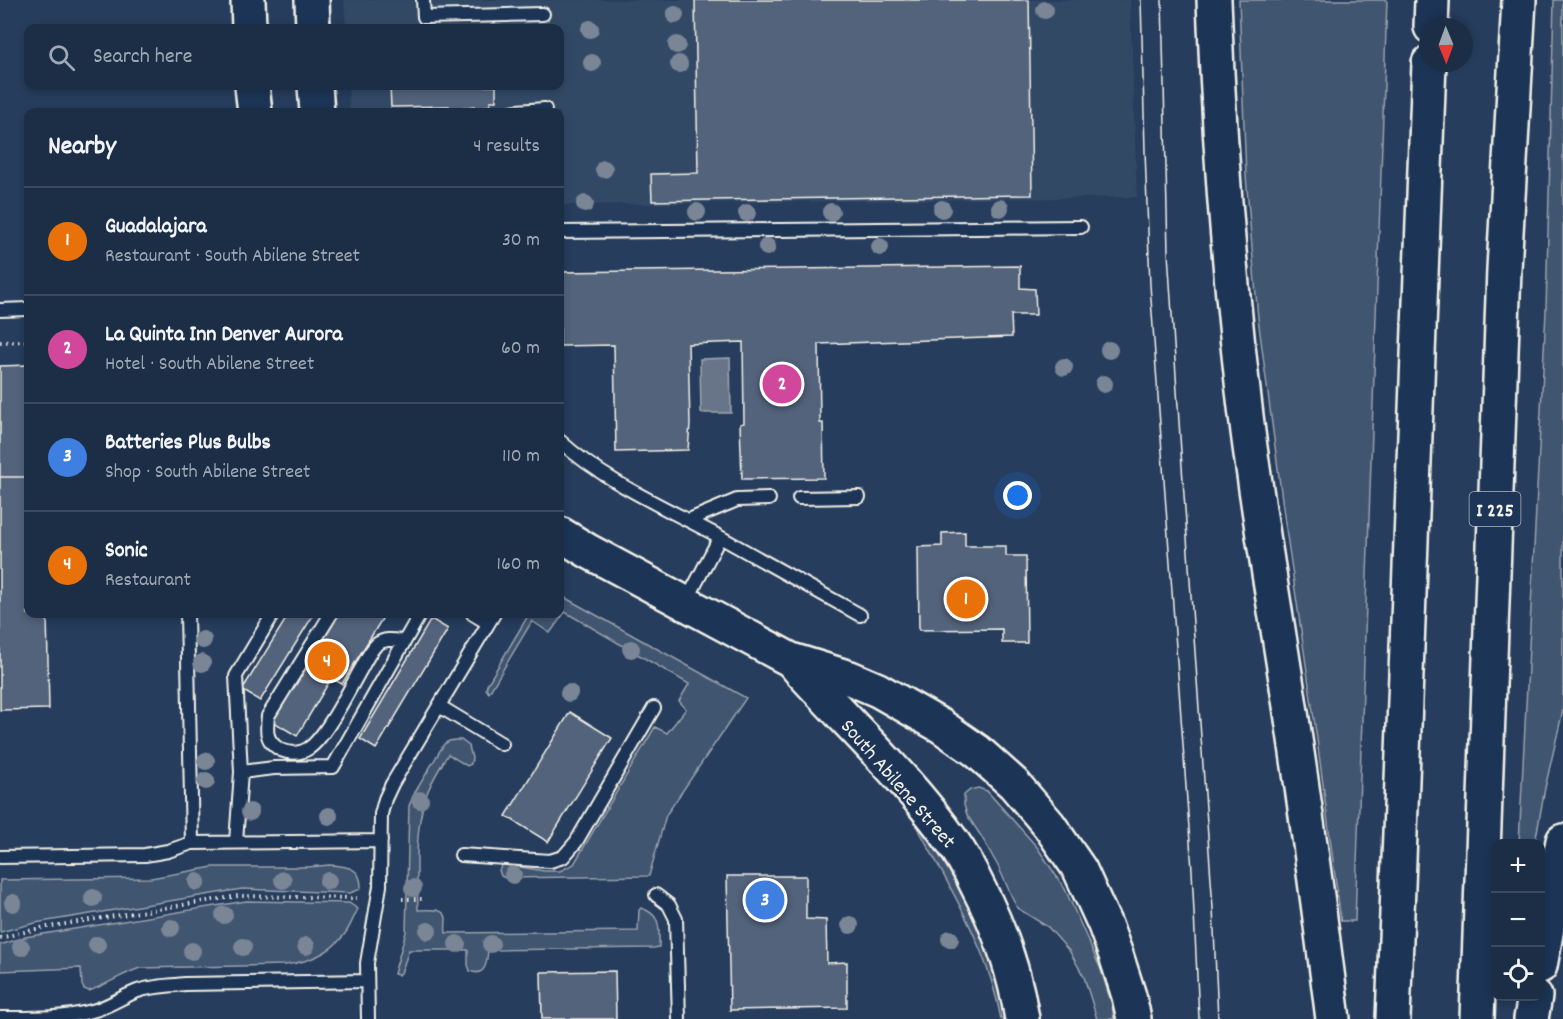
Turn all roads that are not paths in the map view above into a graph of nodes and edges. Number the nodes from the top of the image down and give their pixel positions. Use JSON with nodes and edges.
{"nodes":[{"id":1,"x":248,"y":0,"type":"edge"},
{"id":2,"x":312,"y":0,"type":"edge"},
{"id":3,"x":423,"y":0,"type":"edge"},
{"id":4,"x":1214,"y":0,"type":"edge"},
{"id":5,"x":1432,"y":0,"type":"edge"},
{"id":6,"x":1519,"y":0,"type":"edge"},
{"id":7,"x":543,"y":14,"type":"dead end"},
{"id":8,"x":1431,"y":18,"type":"edge"},
{"id":9,"x":249,"y":24,"type":"edge"},
{"id":10,"x":313,"y":24,"type":"edge"},
{"id":11,"x":1429,"y":72,"type":"edge"},
{"id":12,"x":252,"y":90,"type":"edge"},
{"id":13,"x":315,"y":90,"type":"edge"},
{"id":14,"x":255,"y":108,"type":"edge"},
{"id":15,"x":317,"y":108,"type":"edge"},
{"id":16,"x":1081,"y":227,"type":"dead end"},
{"id":17,"x":564,"y":232,"type":"edge"},
{"id":18,"x":24,"y":309,"type":"edge"},
{"id":19,"x":0,"y":310,"type":"edge"},
{"id":20,"x":564,"y":445,"type":"edge"},
{"id":21,"x":859,"y":497,"type":"dead end"},
{"id":22,"x":799,"y":498,"type":"dead end"},
{"id":23,"x":769,"y":499,"type":"dead end"},
{"id":24,"x":689,"y":520,"type":"junction"},
{"id":25,"x":564,"y":536,"type":"edge"},
{"id":26,"x":720,"y":537,"type":"junction"},
{"id":27,"x":686,"y":604,"type":"junction"},
{"id":28,"x":860,"y":615,"type":"dead end"},
{"id":29,"x":187,"y":618,"type":"edge"},
{"id":30,"x":271,"y":618,"type":"edge"},
{"id":31,"x":329,"y":618,"type":"edge"},
{"id":32,"x":418,"y":618,"type":"edge"},
{"id":33,"x":491,"y":618,"type":"edge"},
{"id":34,"x":404,"y":641,"type":"junction"},
{"id":35,"x":791,"y":660,"type":"junction"},
{"id":36,"x":439,"y":706,"type":"junction"},
{"id":37,"x":654,"y":708,"type":"dead end"},
{"id":38,"x":502,"y":744,"type":"dead end"},
{"id":39,"x":242,"y":772,"type":"junction"},
{"id":40,"x":381,"y":841,"type":"junction"},
{"id":41,"x":1563,"y":841,"type":"edge"},
{"id":42,"x":236,"y":842,"type":"junction"},
{"id":43,"x":192,"y":843,"type":"junction"},
{"id":44,"x":461,"y":855,"type":"dead end"},
{"id":45,"x":0,"y":858,"type":"edge"},
{"id":46,"x":656,"y":895,"type":"dead end"},
{"id":47,"x":1543,"y":947,"type":"edge"},
{"id":48,"x":367,"y":981,"type":"junction"},
{"id":49,"x":1534,"y":1001,"type":"edge"},
{"id":50,"x":0,"y":1018,"type":"edge"},
{"id":51,"x":368,"y":1019,"type":"edge"},
{"id":52,"x":679,"y":1019,"type":"edge"},
{"id":53,"x":1022,"y":1019,"type":"edge"},
{"id":54,"x":1134,"y":1019,"type":"edge"},
{"id":55,"x":1333,"y":1019,"type":"edge"},
{"id":56,"x":1393,"y":1019,"type":"edge"},
{"id":57,"x":1477,"y":1019,"type":"edge"},
{"id":58,"x":1531,"y":1019,"type":"edge"}],
"edges":[{"from":1,"to":9,"type":"main road"},
{"from":2,"to":10,"type":"main road"},
{"from":3,"to":7,"type":"lane"},
{"from":4,"to":55,"type":"main road"},
{"from":5,"to":8,"type":"main road"},
{"from":6,"to":57,"type":"main road","number":"I 225"},
{"from":11,"to":56,"type":"main road"},
{"from":12,"to":14,"type":"main road"},
{"from":13,"to":15,"type":"main road"},
{"from":16,"to":17,"type":"lane"},
{"from":18,"to":19,"type":"lane"},
{"from":20,"to":24,"type":"lane"},
{"from":21,"to":22,"type":"lane"},
{"from":23,"to":24,"type":"lane"},
{"from":24,"to":26,"type":"lane"},
{"from":25,"to":27,"type":"main road","name":"South Abilene Street"},
{"from":26,"to":27,"type":"lane"},
{"from":26,"to":28,"type":"lane"},
{"from":27,"to":35,"type":"main road","name":"South Abilene Street"},
{"from":29,"to":43,"type":"lane"},
{"from":30,"to":39,"type":"lane"},
{"from":31,"to":34,"type":"lane"},
{"from":32,"to":34,"type":"lane"},
{"from":33,"to":36,"type":"lane"},
{"from":34,"to":39,"type":"lane"},
{"from":35,"to":53,"type":"main road","name":"South Abilene Street"},
{"from":35,"to":54,"type":"main road","name":"South Abilene Street"},
{"from":36,"to":38,"type":"lane"},
{"from":36,"to":40,"type":"lane"},
{"from":37,"to":44,"type":"lane"},
{"from":39,"to":42,"type":"lane"},
{"from":40,"to":42,"type":"lane"},
{"from":40,"to":48,"type":"lane"},
{"from":41,"to":47,"type":"main road"},
{"from":42,"to":43,"type":"lane"},
{"from":43,"to":45,"type":"lane"},
{"from":46,"to":52,"type":"lane"},
{"from":48,"to":50,"type":"lane"},
{"from":48,"to":51,"type":"lane"},
{"from":49,"to":58,"type":"main road"}]}
